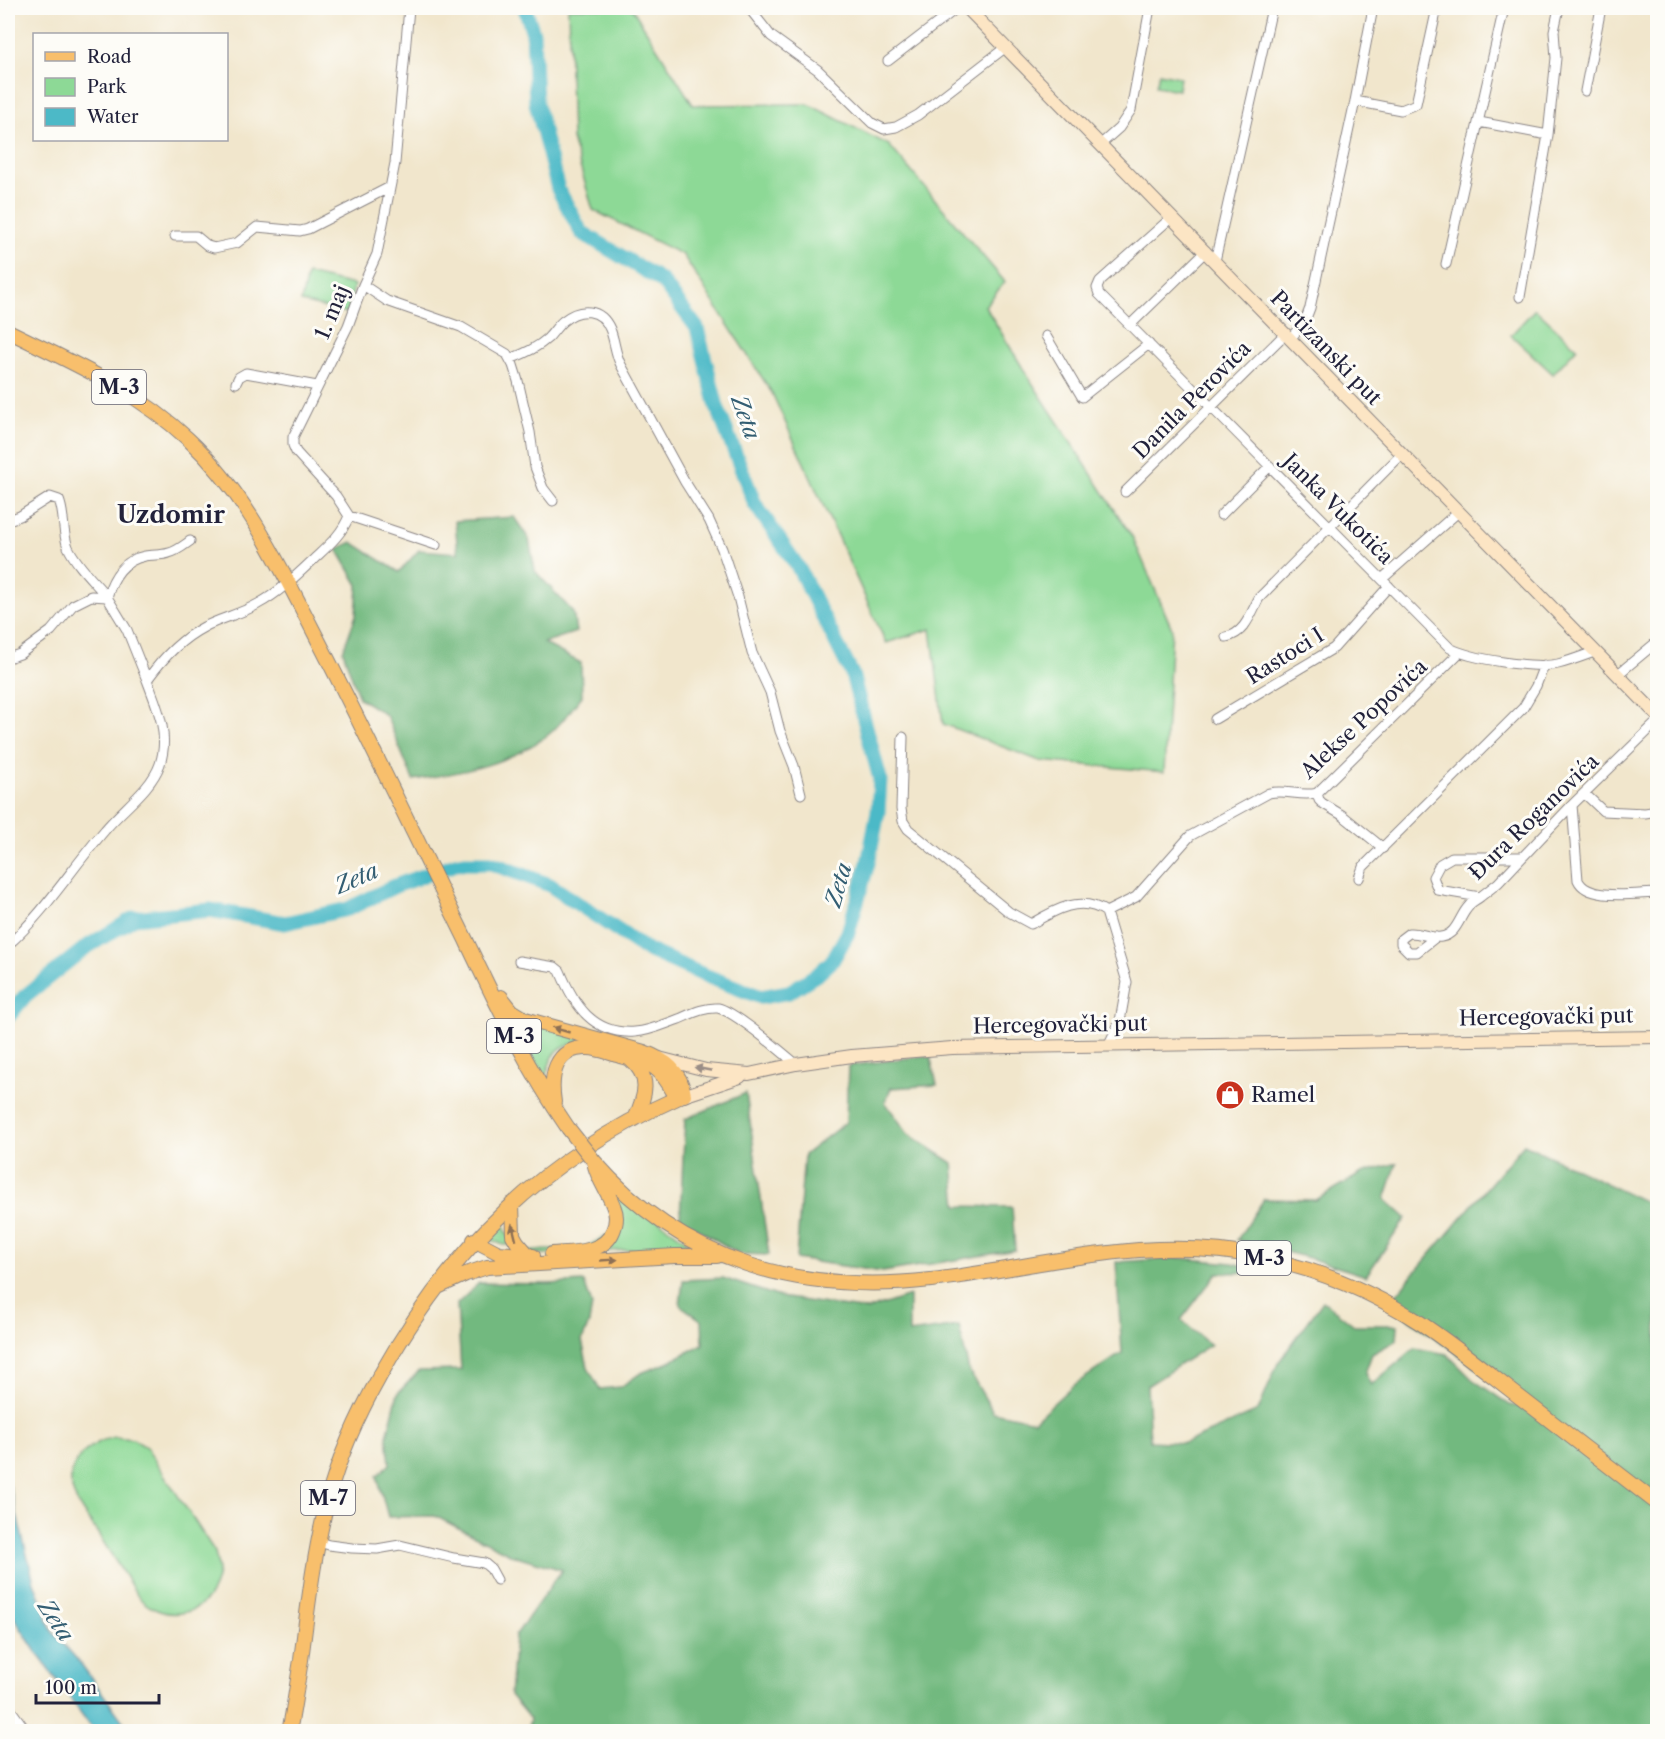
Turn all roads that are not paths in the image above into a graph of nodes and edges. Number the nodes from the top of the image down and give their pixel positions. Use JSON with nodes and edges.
{"nodes":[{"id":1,"x":410,"y":8,"type":"edge"},
{"id":2,"x":749,"y":8,"type":"edge"},
{"id":3,"x":957,"y":8,"type":"edge"},
{"id":4,"x":967,"y":8,"type":"edge"},
{"id":5,"x":1150,"y":8,"type":"edge"},
{"id":6,"x":1272,"y":8,"type":"edge"},
{"id":7,"x":1373,"y":8,"type":"edge"},
{"id":8,"x":1437,"y":8,"type":"edge"},
{"id":9,"x":1504,"y":8,"type":"edge"},
{"id":10,"x":1559,"y":8,"type":"edge"},
{"id":11,"x":1601,"y":8,"type":"edge"},
{"id":12,"x":1006,"y":47,"type":"junction"},
{"id":13,"x":888,"y":61,"type":"dead end"},
{"id":14,"x":1586,"y":91,"type":"dead end"},
{"id":15,"x":1355,"y":101,"type":"junction"},
{"id":16,"x":1479,"y":122,"type":"junction"},
{"id":17,"x":1548,"y":135,"type":"junction"},
{"id":18,"x":1101,"y":144,"type":"junction"},
{"id":19,"x":390,"y":187,"type":"junction"},
{"id":20,"x":1172,"y":217,"type":"junction"},
{"id":21,"x":176,"y":236,"type":"dead end"},
{"id":22,"x":1206,"y":251,"type":"junction"},
{"id":23,"x":1215,"y":261,"type":"junction"},
{"id":24,"x":1446,"y":264,"type":"dead end"},
{"id":25,"x":363,"y":285,"type":"junction"},
{"id":26,"x":1520,"y":297,"type":"dead end"},
{"id":27,"x":1130,"y":325,"type":"junction"},
{"id":28,"x":8,"y":331,"type":"edge"},
{"id":29,"x":1046,"y":336,"type":"dead end"},
{"id":30,"x":1288,"y":336,"type":"junction"},
{"id":31,"x":1149,"y":344,"type":"junction"},
{"id":32,"x":510,"y":359,"type":"junction"},
{"id":33,"x":236,"y":383,"type":"dead end"},
{"id":34,"x":317,"y":386,"type":"junction"},
{"id":35,"x":1210,"y":406,"type":"junction"},
{"id":36,"x":1402,"y":454,"type":"junction"},
{"id":37,"x":1270,"y":466,"type":"junction"},
{"id":38,"x":1125,"y":492,"type":"dead end"},
{"id":39,"x":553,"y":501,"type":"dead end"},
{"id":40,"x":1458,"y":512,"type":"junction"},
{"id":41,"x":1221,"y":514,"type":"dead end"},
{"id":42,"x":349,"y":516,"type":"junction"},
{"id":43,"x":8,"y":520,"type":"edge"},
{"id":44,"x":1330,"y":526,"type":"junction"},
{"id":45,"x":190,"y":541,"type":"dead end"},
{"id":46,"x":436,"y":544,"type":"dead end"},
{"id":47,"x":1385,"y":582,"type":"junction"},
{"id":48,"x":289,"y":583,"type":"junction"},
{"id":49,"x":107,"y":597,"type":"junction"},
{"id":50,"x":1226,"y":637,"type":"dead end"},
{"id":51,"x":1658,"y":640,"type":"edge"},
{"id":52,"x":1594,"y":652,"type":"junction"},
{"id":53,"x":1459,"y":653,"type":"junction"},
{"id":54,"x":8,"y":658,"type":"edge"},
{"id":55,"x":1544,"y":665,"type":"junction"},
{"id":56,"x":1617,"y":675,"type":"junction"},
{"id":57,"x":147,"y":680,"type":"junction"},
{"id":58,"x":1658,"y":716,"type":"edge"},
{"id":59,"x":1215,"y":719,"type":"dead end"},
{"id":60,"x":1658,"y":721,"type":"edge"},
{"id":61,"x":903,"y":737,"type":"dead end"},
{"id":62,"x":1317,"y":793,"type":"junction"},
{"id":63,"x":1584,"y":793,"type":"junction"},
{"id":64,"x":801,"y":794,"type":"dead end"},
{"id":65,"x":1572,"y":805,"type":"junction"},
{"id":66,"x":1658,"y":811,"type":"edge"},
{"id":67,"x":1383,"y":848,"type":"junction"},
{"id":68,"x":1522,"y":858,"type":"junction"},
{"id":69,"x":1359,"y":878,"type":"dead end"},
{"id":70,"x":1658,"y":893,"type":"edge"},
{"id":71,"x":1480,"y":897,"type":"junction"},
{"id":72,"x":1106,"y":912,"type":"junction"},
{"id":73,"x":1436,"y":937,"type":"dead end"},
{"id":74,"x":8,"y":945,"type":"edge"},
{"id":75,"x":476,"y":961,"type":"junction"},
{"id":76,"x":519,"y":961,"type":"dead end"},
{"id":77,"x":1658,"y":1037,"type":"edge"},
{"id":78,"x":1108,"y":1046,"type":"junction"},
{"id":79,"x":628,"y":1058,"type":"junction"},
{"id":80,"x":658,"y":1058,"type":"junction"},
{"id":81,"x":795,"y":1064,"type":"junction"},
{"id":82,"x":750,"y":1074,"type":"junction"},
{"id":83,"x":681,"y":1097,"type":"junction"},
{"id":84,"x":555,"y":1110,"type":"junction"},
{"id":85,"x":635,"y":1119,"type":"junction"},
{"id":86,"x":594,"y":1161,"type":"junction"},
{"id":87,"x":512,"y":1204,"type":"junction"},
{"id":88,"x":474,"y":1240,"type":"junction"},
{"id":89,"x":529,"y":1256,"type":"junction"},
{"id":90,"x":723,"y":1256,"type":"junction"},
{"id":91,"x":487,"y":1266,"type":"junction"},
{"id":92,"x":435,"y":1289,"type":"junction"},
{"id":93,"x":1658,"y":1504,"type":"edge"},
{"id":94,"x":319,"y":1542,"type":"junction"},
{"id":95,"x":497,"y":1581,"type":"dead end"},
{"id":96,"x":8,"y":1706,"type":"edge"},
{"id":97,"x":27,"y":1731,"type":"edge"},
{"id":98,"x":289,"y":1731,"type":"edge"}],
"edges":[{"from":1,"to":19,"type":"street","name":"1. maj"},
{"from":2,"to":12,"type":"street"},
{"from":3,"to":13,"type":"street"},
{"from":4,"to":12,"type":"main road","name":"Partizanski put"},
{"from":5,"to":18,"type":"street"},
{"from":6,"to":23,"type":"street"},
{"from":7,"to":15,"type":"street","name":"Danila Perovića"},
{"from":8,"to":15,"type":"street"},
{"from":9,"to":16,"type":"street"},
{"from":10,"to":17,"type":"street"},
{"from":11,"to":14,"type":"street"},
{"from":12,"to":18,"type":"main road","name":"Partizanski put"},
{"from":15,"to":30,"type":"street","name":"Danila Perovića"},
{"from":16,"to":17,"type":"street"},
{"from":16,"to":24,"type":"street"},
{"from":17,"to":26,"type":"street"},
{"from":18,"to":20,"type":"main road","name":"Partizanski put"},
{"from":19,"to":21,"type":"street"},
{"from":19,"to":25,"type":"street","name":"1. maj"},
{"from":20,"to":22,"type":"main road","name":"Partizanski put"},
{"from":20,"to":27,"type":"street","name":"Janka Vukotića"},
{"from":22,"to":23,"type":"main road","name":"Partizanski put"},
{"from":22,"to":27,"type":"street"},
{"from":23,"to":30,"type":"main road","name":"Partizanski put"},
{"from":25,"to":32,"type":"street"},
{"from":25,"to":34,"type":"street","name":"1. maj"},
{"from":27,"to":31,"type":"street","name":"Janka Vukotića"},
{"from":28,"to":48,"type":"main road","number":"M-3"},
{"from":29,"to":31,"type":"street"},
{"from":30,"to":35,"type":"street","name":"Danila Perovića"},
{"from":30,"to":36,"type":"main road","name":"Partizanski put"},
{"from":31,"to":35,"type":"street","name":"Janka Vukotića"},
{"from":32,"to":39,"type":"street"},
{"from":32,"to":64,"type":"street"},
{"from":33,"to":34,"type":"street"},
{"from":34,"to":42,"type":"street","name":"1. maj"},
{"from":35,"to":37,"type":"street","name":"Janka Vukotića"},
{"from":35,"to":38,"type":"street","name":"Danila Perovića"},
{"from":36,"to":40,"type":"main road","name":"Partizanski put"},
{"from":36,"to":44,"type":"street"},
{"from":37,"to":41,"type":"street"},
{"from":37,"to":44,"type":"street","name":"Janka Vukotića"},
{"from":40,"to":47,"type":"street","name":"Rastoci I"},
{"from":40,"to":52,"type":"main road","name":"Partizanski put"},
{"from":42,"to":46,"type":"street"},
{"from":42,"to":48,"type":"street"},
{"from":43,"to":49,"type":"street"},
{"from":44,"to":47,"type":"street","name":"Janka Vukotića"},
{"from":44,"to":50,"type":"street"},
{"from":45,"to":49,"type":"street"},
{"from":47,"to":53,"type":"street","name":"Janka Vukotića"},
{"from":47,"to":59,"type":"street","name":"Rastoci I"},
{"from":48,"to":57,"type":"street"},
{"from":48,"to":75,"type":"main road","number":"M-3"},
{"from":49,"to":54,"type":"street"},
{"from":49,"to":57,"type":"street"},
{"from":51,"to":56,"type":"street"},
{"from":52,"to":55,"type":"street","name":"Janka Vukotića"},
{"from":52,"to":56,"type":"main road","name":"Partizanski put"},
{"from":53,"to":55,"type":"street","name":"Janka Vukotića"},
{"from":53,"to":62,"type":"street","name":"Alekse Popovića"},
{"from":55,"to":67,"type":"street"},
{"from":56,"to":58,"type":"main road","name":"Partizanski put"},
{"from":57,"to":74,"type":"street"},
{"from":60,"to":63,"type":"street","name":"Đura Roganovića"},
{"from":61,"to":72,"type":"street"},
{"from":62,"to":67,"type":"street"},
{"from":62,"to":72,"type":"street","name":"Alekse Popovića"},
{"from":63,"to":65,"type":"street","name":"Đura Roganovića"},
{"from":63,"to":66,"type":"street"},
{"from":65,"to":68,"type":"street","name":"Đura Roganovića"},
{"from":65,"to":70,"type":"street"},
{"from":67,"to":69,"type":"street"},
{"from":68,"to":71,"type":"street","name":"Đura Roganovića"},
{"from":68,"to":71,"type":"street","name":"Đura Roganovića"},
{"from":71,"to":73,"type":"street"},
{"from":72,"to":78,"type":"street"},
{"from":80,"to":75,"type":"main road","one_way":true},
{"from":75,"to":84,"type":"main road","number":"M-3"},
{"from":76,"to":81,"type":"street"},
{"from":77,"to":78,"type":"main road","name":"Hercegovački put"},
{"from":78,"to":81,"type":"main road","name":"Hercegovački put"},
{"from":79,"to":83,"type":"main road"},
{"from":79,"to":84,"type":"main road"},
{"from":79,"to":85,"type":"main road"},
{"from":82,"to":80,"type":"main road","one_way":true},
{"from":80,"to":83,"type":"main road"},
{"from":81,"to":82,"type":"main road","name":"Hercegovački put"},
{"from":82,"to":83,"type":"main road"},
{"from":83,"to":85,"type":"main road","number":"M-7"},
{"from":84,"to":86,"type":"main road","number":"M-3","bridge":true},
{"from":85,"to":87,"type":"main road","number":"M-7"},
{"from":86,"to":89,"type":"main road"},
{"from":86,"to":90,"type":"main road","number":"M-3"},
{"from":87,"to":88,"type":"main road","number":"M-7"},
{"from":89,"to":87,"type":"main road","one_way":true},
{"from":88,"to":89,"type":"main road"},
{"from":88,"to":91,"type":"main road"},
{"from":88,"to":92,"type":"main road","number":"M-7"},
{"from":91,"to":90,"type":"main road","one_way":true},
{"from":90,"to":93,"type":"main road","number":"M-3"},
{"from":91,"to":92,"type":"main road"},
{"from":92,"to":94,"type":"main road","number":"M-7"},
{"from":94,"to":95,"type":"street"},
{"from":94,"to":98,"type":"main road","number":"M-7"},
{"from":96,"to":97,"type":"street"}]}
